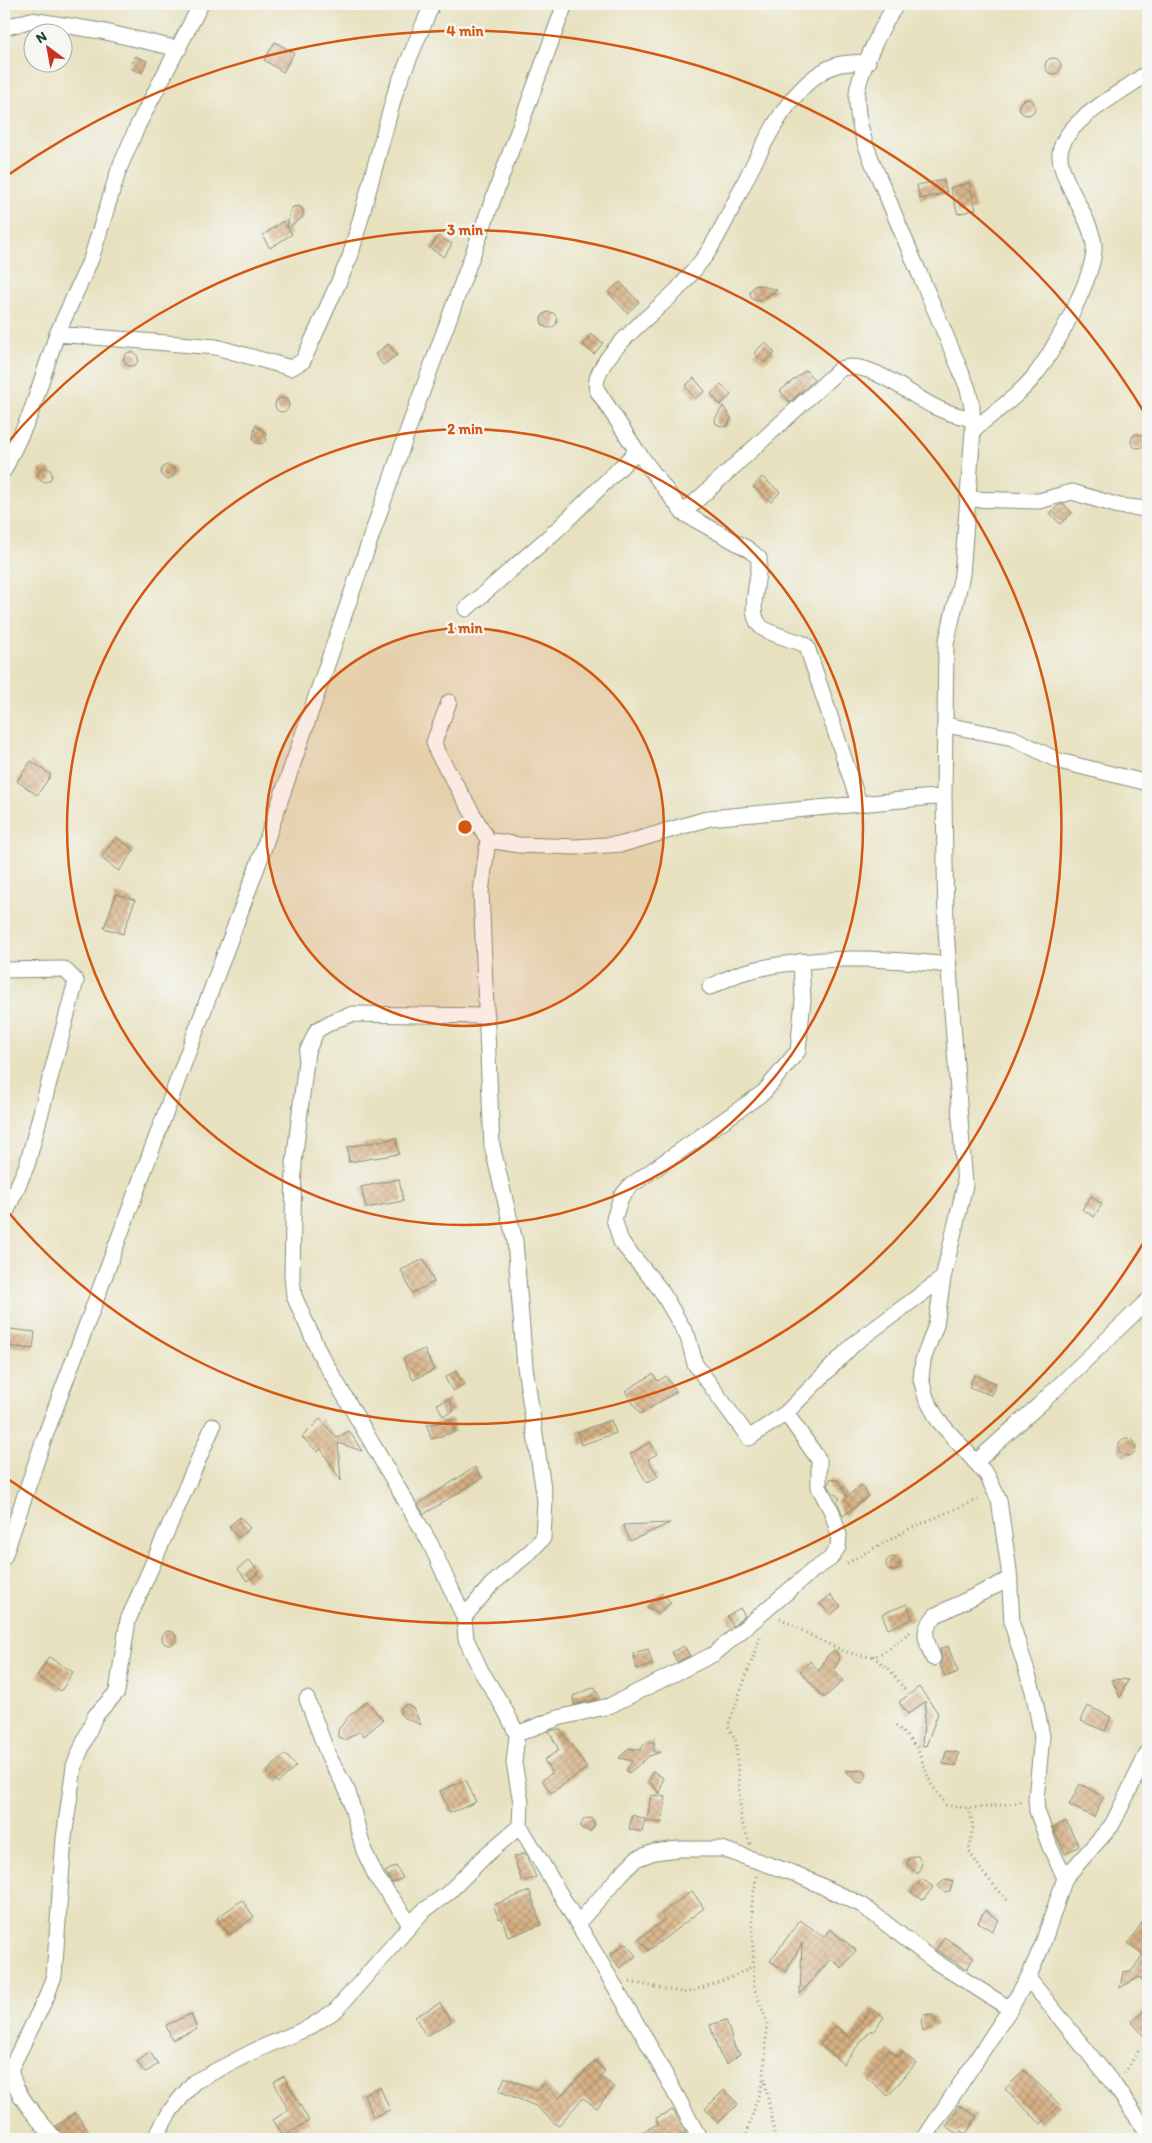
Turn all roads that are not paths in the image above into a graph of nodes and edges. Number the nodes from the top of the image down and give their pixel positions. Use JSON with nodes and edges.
{"nodes":[{"id":1,"x":201,"y":4,"type":"edge"},
{"id":2,"x":432,"y":4,"type":"edge"},
{"id":3,"x":565,"y":4,"type":"edge"},
{"id":4,"x":897,"y":4,"type":"edge"},
{"id":5,"x":4,"y":28,"type":"edge"},
{"id":6,"x":178,"y":49,"type":"junction"},
{"id":7,"x":868,"y":62,"type":"junction"},
{"id":8,"x":1148,"y":72,"type":"edge"},
{"id":9,"x":57,"y":334,"type":"junction"},
{"id":10,"x":972,"y":425,"type":"junction"},
{"id":11,"x":637,"y":451,"type":"junction"},
{"id":12,"x":4,"y":470,"type":"edge"},
{"id":13,"x":968,"y":499,"type":"junction"},
{"id":14,"x":1148,"y":509,"type":"edge"},
{"id":15,"x":683,"y":513,"type":"junction"},
{"id":16,"x":466,"y":609,"type":"dead end"},
{"id":17,"x":449,"y":702,"type":"dead end"},
{"id":18,"x":946,"y":725,"type":"junction"},
{"id":19,"x":1148,"y":783,"type":"edge"},
{"id":20,"x":944,"y":796,"type":"junction"},
{"id":21,"x":859,"y":803,"type":"junction"},
{"id":22,"x":488,"y":840,"type":"junction"},
{"id":23,"x":801,"y":961,"type":"junction"},
{"id":24,"x":948,"y":965,"type":"junction"},
{"id":25,"x":4,"y":970,"type":"edge"},
{"id":26,"x":710,"y":987,"type":"dead end"},
{"id":27,"x":486,"y":1016,"type":"junction"},
{"id":28,"x":4,"y":1217,"type":"edge"},
{"id":29,"x":943,"y":1278,"type":"junction"},
{"id":30,"x":1148,"y":1300,"type":"edge"},
{"id":31,"x":786,"y":1413,"type":"junction"},
{"id":32,"x":213,"y":1426,"type":"dead end"},
{"id":33,"x":976,"y":1462,"type":"junction"},
{"id":34,"x":4,"y":1557,"type":"edge"},
{"id":35,"x":1010,"y":1580,"type":"junction"},
{"id":36,"x":464,"y":1617,"type":"junction"},
{"id":37,"x":933,"y":1658,"type":"dead end"},
{"id":38,"x":307,"y":1699,"type":"dead end"},
{"id":39,"x":517,"y":1734,"type":"junction"},
{"id":40,"x":1148,"y":1752,"type":"edge"},
{"id":41,"x":520,"y":1826,"type":"junction"},
{"id":42,"x":1065,"y":1878,"type":"junction"},
{"id":43,"x":578,"y":1923,"type":"junction"},
{"id":44,"x":411,"y":1924,"type":"junction"},
{"id":45,"x":1028,"y":1978,"type":"junction"},
{"id":46,"x":1010,"y":2009,"type":"junction"},
{"id":47,"x":1148,"y":2133,"type":"edge"},
{"id":48,"x":55,"y":2139,"type":"edge"},
{"id":49,"x":154,"y":2139,"type":"edge"},
{"id":50,"x":700,"y":2139,"type":"edge"},
{"id":51,"x":924,"y":2139,"type":"edge"}],
"edges":[{"from":1,"to":6,"type":"street"},
{"from":2,"to":9,"type":"street"},
{"from":3,"to":34,"type":"street"},
{"from":4,"to":7,"type":"street"},
{"from":5,"to":6,"type":"street"},
{"from":6,"to":9,"type":"street"},
{"from":7,"to":10,"type":"street"},
{"from":7,"to":11,"type":"street"},
{"from":8,"to":10,"type":"street"},
{"from":9,"to":12,"type":"street"},
{"from":10,"to":13,"type":"street"},
{"from":10,"to":15,"type":"street"},
{"from":11,"to":15,"type":"street"},
{"from":11,"to":16,"type":"street"},
{"from":13,"to":14,"type":"street"},
{"from":13,"to":18,"type":"street"},
{"from":15,"to":21,"type":"street"},
{"from":17,"to":22,"type":"street"},
{"from":18,"to":19,"type":"street"},
{"from":18,"to":20,"type":"street"},
{"from":20,"to":21,"type":"street"},
{"from":20,"to":24,"type":"street"},
{"from":21,"to":22,"type":"street"},
{"from":22,"to":27,"type":"street"},
{"from":23,"to":24,"type":"street"},
{"from":23,"to":26,"type":"street"},
{"from":23,"to":31,"type":"street"},
{"from":24,"to":29,"type":"street"},
{"from":25,"to":28,"type":"street"},
{"from":27,"to":36,"type":"street"},
{"from":27,"to":36,"type":"street"},
{"from":29,"to":31,"type":"street"},
{"from":29,"to":33,"type":"street"},
{"from":30,"to":33,"type":"street"},
{"from":31,"to":39,"type":"street"},
{"from":32,"to":48,"type":"street"},
{"from":33,"to":35,"type":"street"},
{"from":35,"to":37,"type":"street"},
{"from":35,"to":42,"type":"street"},
{"from":36,"to":39,"type":"street"},
{"from":38,"to":44,"type":"street"},
{"from":39,"to":41,"type":"street"},
{"from":40,"to":42,"type":"street"},
{"from":41,"to":43,"type":"street"},
{"from":41,"to":44,"type":"street"},
{"from":42,"to":45,"type":"street"},
{"from":43,"to":46,"type":"street"},
{"from":43,"to":50,"type":"street"},
{"from":44,"to":49,"type":"street"},
{"from":45,"to":46,"type":"street"},
{"from":45,"to":47,"type":"street"},
{"from":46,"to":51,"type":"street"}]}
